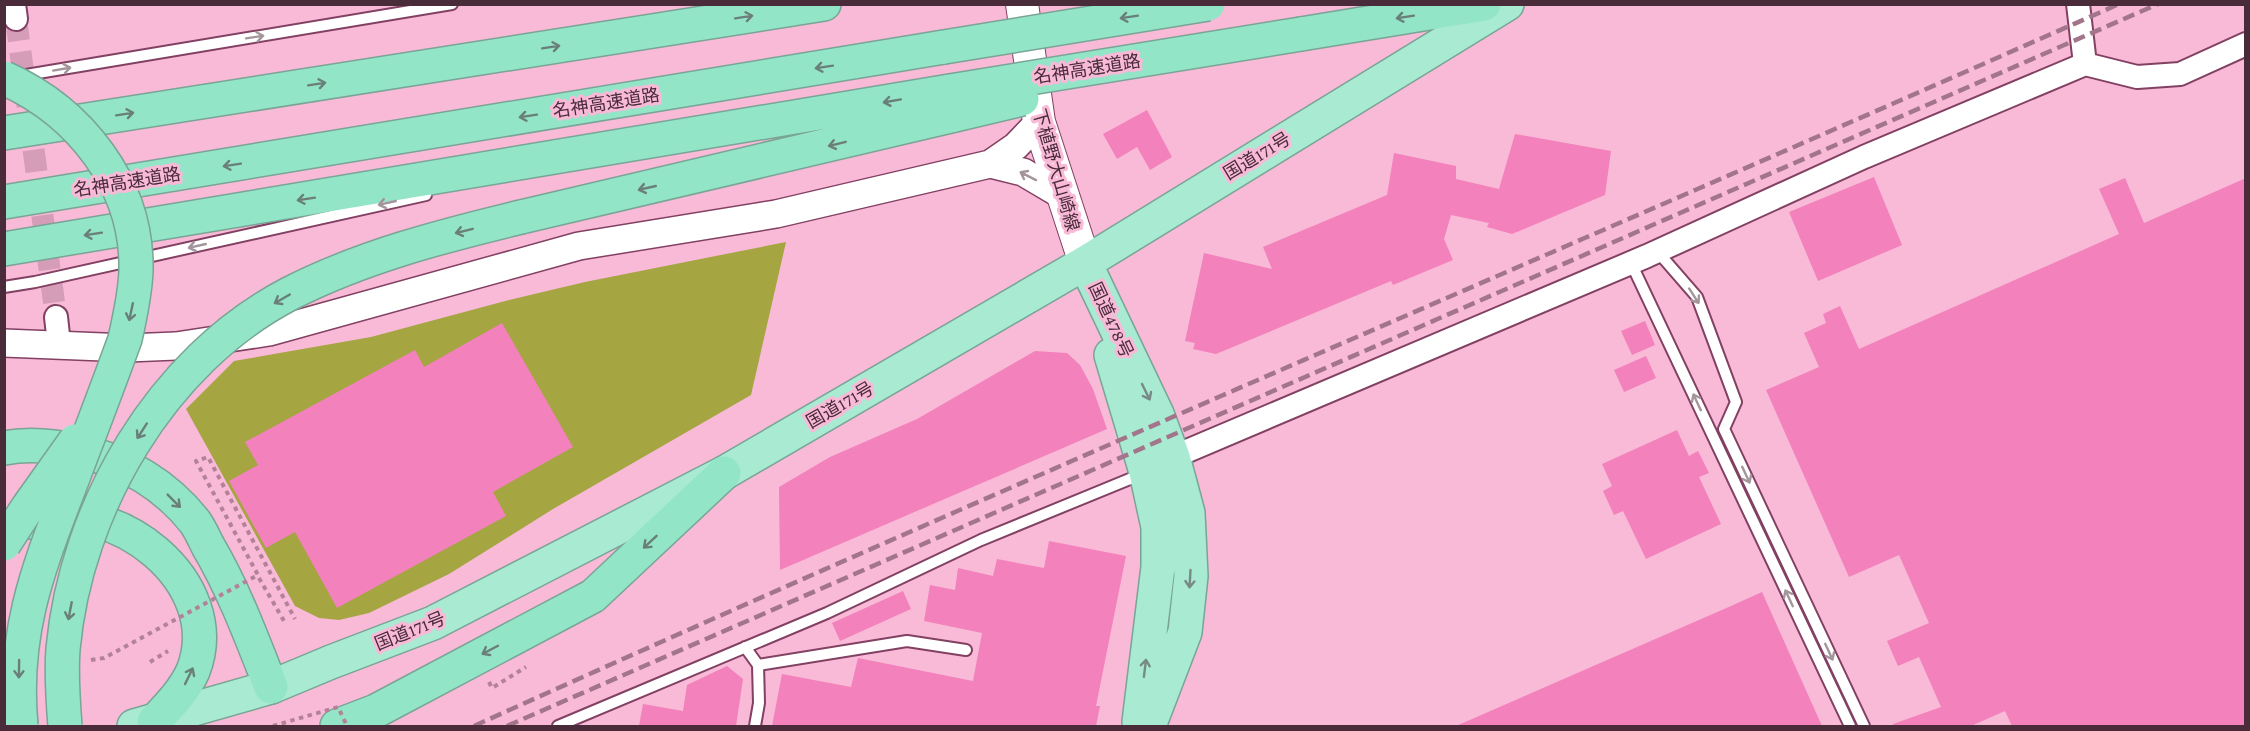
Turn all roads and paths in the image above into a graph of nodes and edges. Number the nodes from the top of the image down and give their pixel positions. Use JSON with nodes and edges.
{"nodes":[{"id":1,"x":452,"y":4,"type":"edge"},
{"id":2,"x":824,"y":4,"type":"edge"},
{"id":3,"x":1022,"y":4,"type":"edge"},
{"id":4,"x":1208,"y":4,"type":"edge"},
{"id":5,"x":1484,"y":4,"type":"edge"},
{"id":6,"x":1507,"y":4,"type":"edge"},
{"id":7,"x":2078,"y":4,"type":"edge"},
{"id":8,"x":2246,"y":44,"type":"edge"},
{"id":9,"x":2085,"y":63,"type":"junction"},
{"id":10,"x":4,"y":78,"type":"edge"},
{"id":11,"x":952,"y":103,"type":"junction"},
{"id":12,"x":1039,"y":122,"type":"junction"},
{"id":13,"x":4,"y":133,"type":"edge"},
{"id":14,"x":690,"y":135,"type":"junction"},
{"id":15,"x":990,"y":164,"type":"junction"},
{"id":16,"x":502,"y":177,"type":"dead end"},
{"id":17,"x":432,"y":193,"type":"dead end"},
{"id":18,"x":1062,"y":195,"type":"junction"},
{"id":19,"x":4,"y":202,"type":"edge"},
{"id":20,"x":4,"y":249,"type":"edge"},
{"id":21,"x":1657,"y":251,"type":"junction"},
{"id":22,"x":1084,"y":263,"type":"junction"},
{"id":23,"x":1631,"y":263,"type":"junction"},
{"id":24,"x":4,"y":287,"type":"edge"},
{"id":25,"x":56,"y":317,"type":"tunnel mouth"},
{"id":26,"x":4,"y":344,"type":"edge"},
{"id":27,"x":59,"y":344,"type":"junction"},
{"id":28,"x":112,"y":374,"type":"junction"},
{"id":29,"x":4,"y":448,"type":"edge"},
{"id":30,"x":1160,"y":465,"type":"junction"},
{"id":31,"x":724,"y":473,"type":"junction"},
{"id":32,"x":4,"y":532,"type":"edge"},
{"id":33,"x":4,"y":544,"type":"edge"},
{"id":34,"x":258,"y":575,"type":"junction"},
{"id":35,"x":295,"y":619,"type":"dead end"},
{"id":36,"x":284,"y":621,"type":"dead end"},
{"id":37,"x":745,"y":647,"type":"junction"},
{"id":38,"x":966,"y":650,"type":"dead end"},
{"id":39,"x":84,"y":661,"type":"dead end"},
{"id":40,"x":758,"y":665,"type":"junction"},
{"id":41,"x":271,"y":687,"type":"junction"},
{"id":42,"x":144,"y":724,"type":"edge"},
{"id":43,"x":21,"y":726,"type":"edge"},
{"id":44,"x":66,"y":726,"type":"edge"},
{"id":45,"x":273,"y":726,"type":"edge"},
{"id":46,"x":338,"y":726,"type":"edge"},
{"id":47,"x":347,"y":726,"type":"edge"},
{"id":48,"x":558,"y":726,"type":"edge"},
{"id":49,"x":755,"y":726,"type":"edge"},
{"id":50,"x":1138,"y":726,"type":"edge"},
{"id":51,"x":1149,"y":726,"type":"edge"},
{"id":52,"x":1850,"y":726,"type":"edge"},
{"id":53,"x":1864,"y":726,"type":"edge"}],
"edges":[{"from":10,"to":1,"type":"lane","one_way":true},
{"from":13,"to":2,"type":"highway","one_way":true},
{"from":3,"to":12,"type":"main road","name":"下植野大山崎線"},
{"from":4,"to":19,"type":"highway","name":"名神高速道路","one_way":true,"bridge":true},
{"from":5,"to":11,"type":"highway","one_way":true,"bridge":true},
{"from":6,"to":22,"type":"highway","name":"国道171号"},
{"from":7,"to":9,"type":"street"},
{"from":8,"to":9,"type":"street"},
{"from":9,"to":21,"type":"street"},
{"from":10,"to":28,"type":"highway","one_way":true,"bridge":true},
{"from":11,"to":14,"type":"highway","one_way":true},
{"from":11,"to":44,"type":"highway","one_way":true,"bridge":true},
{"from":12,"to":15,"type":"street"},
{"from":12,"to":18,"type":"main road","name":"下植野大山崎線"},
{"from":14,"to":16,"type":"lane"},
{"from":14,"to":20,"type":"highway","one_way":true},
{"from":18,"to":15,"type":"street","one_way":true},
{"from":15,"to":27,"type":"street"},
{"from":17,"to":24,"type":"lane","one_way":true},
{"from":18,"to":22,"type":"main road","name":"下植野大山崎線"},
{"from":21,"to":23,"type":"street"},
{"from":21,"to":53,"type":"lane","one_way":true},
{"from":22,"to":30,"type":"highway","name":"国道478号"},
{"from":22,"to":31,"type":"highway","name":"国道171号"},
{"from":23,"to":30,"type":"street"},
{"from":52,"to":23,"type":"lane","one_way":true},
{"from":25,"to":27,"type":"street"},
{"from":26,"to":27,"type":"street"},
{"from":28,"to":33,"type":"highway","bridge":true},
{"from":28,"to":43,"type":"highway","one_way":true,"bridge":true},
{"from":29,"to":41,"type":"highway","one_way":true},
{"from":30,"to":37,"type":"lane"},
{"from":50,"to":30,"type":"highway","name":"国道478号","one_way":true},
{"from":30,"to":51,"type":"highway","name":"国道478号","one_way":true},
{"from":31,"to":41,"type":"highway","name":"国道171号"},
{"from":31,"to":46,"type":"highway","one_way":true},
{"from":42,"to":32,"type":"highway","one_way":true},
{"from":34,"to":35,"type":"path","bridge":true},
{"from":34,"to":36,"type":"path"},
{"from":34,"to":39,"type":"path","bridge":true},
{"from":37,"to":40,"type":"lane"},
{"from":37,"to":48,"type":"lane"},
{"from":38,"to":40,"type":"lane"},
{"from":40,"to":49,"type":"lane"},
{"from":41,"to":42,"type":"highway","name":"国道171号"},
{"from":45,"to":47,"type":"path","bridge":true}]}
